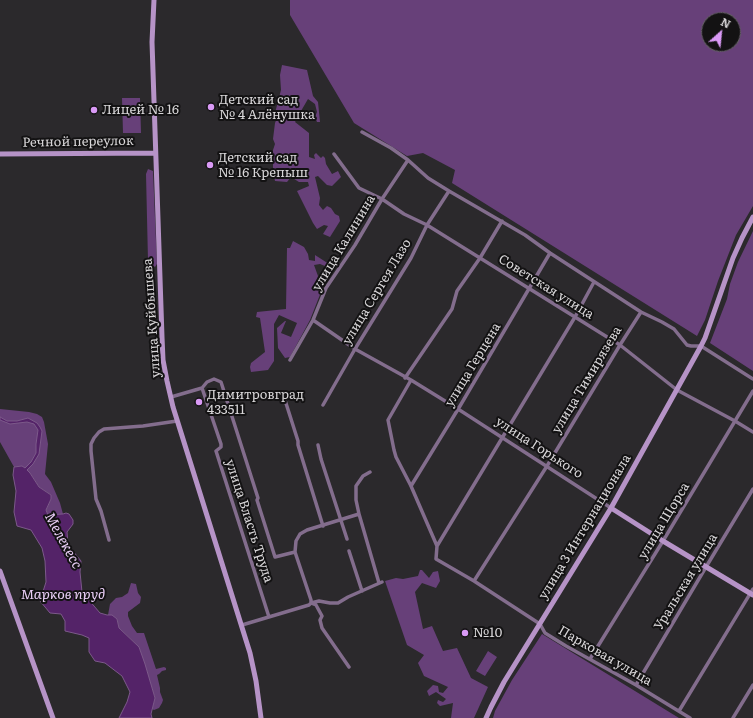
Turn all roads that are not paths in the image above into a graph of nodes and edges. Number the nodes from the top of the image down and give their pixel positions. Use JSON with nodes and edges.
{"nodes":[{"id":1,"x":154,"y":0,"type":"edge"},
{"id":2,"x":362,"y":132,"type":"dead end"},
{"id":3,"x":155,"y":152,"type":"junction"},
{"id":4,"x":0,"y":154,"type":"edge"},
{"id":5,"x":334,"y":154,"type":"dead end"},
{"id":6,"x":408,"y":160,"type":"junction"},
{"id":7,"x":449,"y":191,"type":"junction"},
{"id":8,"x":382,"y":200,"type":"junction"},
{"id":9,"x":753,"y":217,"type":"edge"},
{"id":10,"x":502,"y":221,"type":"junction"},
{"id":11,"x":427,"y":225,"type":"junction"},
{"id":12,"x":550,"y":253,"type":"junction"},
{"id":13,"x":480,"y":258,"type":"junction"},
{"id":14,"x":594,"y":282,"type":"junction"},
{"id":15,"x":529,"y":289,"type":"junction"},
{"id":16,"x":641,"y":312,"type":"junction"},
{"id":17,"x":575,"y":317,"type":"junction"},
{"id":18,"x":313,"y":320,"type":"junction"},
{"id":19,"x":620,"y":345,"type":"junction"},
{"id":20,"x":701,"y":346,"type":"junction"},
{"id":21,"x":355,"y":349,"type":"junction"},
{"id":22,"x":290,"y":360,"type":"dead end"},
{"id":23,"x":406,"y":378,"type":"junction"},
{"id":24,"x":753,"y":379,"type":"edge"},
{"id":25,"x":411,"y":380,"type":"junction"},
{"id":26,"x":202,"y":388,"type":"junction"},
{"id":27,"x":677,"y":390,"type":"junction"},
{"id":28,"x":753,"y":391,"type":"edge"},
{"id":29,"x":171,"y":397,"type":"junction"},
{"id":30,"x":284,"y":397,"type":"dead end"},
{"id":31,"x":323,"y":405,"type":"dead end"},
{"id":32,"x":458,"y":409,"type":"junction"},
{"id":33,"x":178,"y":421,"type":"junction"},
{"id":34,"x":735,"y":421,"type":"junction"},
{"id":35,"x":753,"y":432,"type":"edge"},
{"id":36,"x":502,"y":438,"type":"junction"},
{"id":37,"x":318,"y":445,"type":"dead end"},
{"id":38,"x":547,"y":466,"type":"junction"},
{"id":39,"x":370,"y":472,"type":"dead end"},
{"id":40,"x":412,"y":486,"type":"junction"},
{"id":41,"x":753,"y":489,"type":"edge"},
{"id":42,"x":611,"y":508,"type":"junction"},
{"id":43,"x":359,"y":514,"type":"junction"},
{"id":44,"x":341,"y":520,"type":"junction"},
{"id":45,"x":323,"y":526,"type":"junction"},
{"id":46,"x":347,"y":539,"type":"dead end"},
{"id":47,"x":109,"y":540,"type":"dead end"},
{"id":48,"x":663,"y":541,"type":"junction"},
{"id":49,"x":437,"y":546,"type":"junction"},
{"id":50,"x":349,"y":550,"type":"dead end"},
{"id":51,"x":296,"y":552,"type":"junction"},
{"id":52,"x":706,"y":567,"type":"junction"},
{"id":53,"x":0,"y":571,"type":"edge"},
{"id":54,"x":474,"y":581,"type":"junction"},
{"id":55,"x":362,"y":591,"type":"junction"},
{"id":56,"x":752,"y":592,"type":"edge"},
{"id":57,"x":311,"y":603,"type":"junction"},
{"id":58,"x":269,"y":617,"type":"junction"},
{"id":59,"x":540,"y":624,"type":"junction"},
{"id":60,"x":242,"y":625,"type":"junction"},
{"id":61,"x":590,"y":659,"type":"junction"},
{"id":62,"x":349,"y":667,"type":"dead end"},
{"id":63,"x":636,"y":685,"type":"junction"},
{"id":64,"x":753,"y":685,"type":"edge"},
{"id":65,"x":679,"y":711,"type":"junction"},
{"id":66,"x":53,"y":718,"type":"edge"},
{"id":67,"x":261,"y":718,"type":"edge"},
{"id":68,"x":486,"y":718,"type":"edge"},
{"id":69,"x":690,"y":718,"type":"edge"},
{"id":70,"x":733,"y":718,"type":"edge"}],
"edges":[{"from":1,"to":3,"type":"main road","name":"улица Куйбышева"},
{"from":2,"to":6,"type":"street"},
{"from":3,"to":4,"type":"main road","name":"Речной переулок"},
{"from":3,"to":29,"type":"main road","name":"улица Куйбышева"},
{"from":5,"to":8,"type":"street","name":"Советская улица"},
{"from":6,"to":7,"type":"street"},
{"from":6,"to":8,"type":"street","name":"улица Калинина"},
{"from":7,"to":10,"type":"street"},
{"from":7,"to":11,"type":"street","name":"улица Сергея Лазо"},
{"from":8,"to":11,"type":"street","name":"Советская улица"},
{"from":8,"to":18,"type":"street","name":"улица Калинина"},
{"from":9,"to":20,"type":"main road","name":"улица 3 Интернационала"},
{"from":10,"to":12,"type":"street"},
{"from":10,"to":13,"type":"street"},
{"from":11,"to":13,"type":"street","name":"Советская улица"},
{"from":11,"to":21,"type":"street","name":"улица Сергея Лазо"},
{"from":12,"to":14,"type":"street"},
{"from":12,"to":15,"type":"street","name":"улица Герцена"},
{"from":13,"to":15,"type":"street","name":"Советская улица"},
{"from":13,"to":23,"type":"street"},
{"from":14,"to":16,"type":"street"},
{"from":14,"to":17,"type":"street"},
{"from":15,"to":17,"type":"street","name":"Советская улица"},
{"from":15,"to":32,"type":"street","name":"улица Герцена"},
{"from":16,"to":19,"type":"street","name":"улица Тимирязева"},
{"from":16,"to":20,"type":"street"},
{"from":17,"to":19,"type":"street","name":"Советская улица"},
{"from":17,"to":36,"type":"street"},
{"from":18,"to":21,"type":"street","name":"улица Горького"},
{"from":18,"to":22,"type":"street","name":"улица Калинина"},
{"from":19,"to":27,"type":"street","name":"Советская улица"},
{"from":19,"to":38,"type":"street","name":"улица Тимирязева"},
{"from":20,"to":24,"type":"street"},
{"from":20,"to":27,"type":"main road","name":"улица 3 Интернационала"},
{"from":21,"to":23,"type":"street","name":"улица Горького"},
{"from":21,"to":31,"type":"street","name":"улица Сергея Лазо"},
{"from":23,"to":25,"type":"street","name":"улица Горького"},
{"from":25,"to":32,"type":"street","name":"улица Горького"},
{"from":25,"to":40,"type":"street","name":"Парковая улица"},
{"from":26,"to":29,"type":"street"},
{"from":26,"to":51,"type":"street","name":"улица Власть Труда"},
{"from":26,"to":58,"type":"street","name":"улица Власть Труда"},
{"from":27,"to":34,"type":"street","name":"Советская улица"},
{"from":27,"to":42,"type":"main road","name":"улица 3 Интернационала"},
{"from":28,"to":34,"type":"street","name":"улица Щорса"},
{"from":29,"to":33,"type":"main road","name":"улица Куйбышева"},
{"from":30,"to":45,"type":"street"},
{"from":32,"to":36,"type":"street","name":"улица Горького"},
{"from":32,"to":40,"type":"street","name":"улица Герцена"},
{"from":33,"to":47,"type":"street"},
{"from":33,"to":60,"type":"main road","name":"улица Куйбышева"},
{"from":34,"to":35,"type":"street","name":"Советская улица"},
{"from":34,"to":48,"type":"street","name":"улица Щорса"},
{"from":36,"to":38,"type":"street","name":"улица Горького"},
{"from":36,"to":49,"type":"street"},
{"from":37,"to":44,"type":"street"},
{"from":38,"to":42,"type":"street","name":"улица Горького"},
{"from":38,"to":54,"type":"street","name":"улица Тимирязева"},
{"from":39,"to":43,"type":"street"},
{"from":40,"to":49,"type":"street","name":"Парковая улица"},
{"from":41,"to":52,"type":"street","name":"Уральская улица"},
{"from":42,"to":48,"type":"main road","name":"улица Горького"},
{"from":42,"to":59,"type":"main road","name":"улица 3 Интернационала"},
{"from":43,"to":44,"type":"street"},
{"from":43,"to":55,"type":"street"},
{"from":44,"to":45,"type":"street"},
{"from":44,"to":46,"type":"street"},
{"from":45,"to":51,"type":"street"},
{"from":48,"to":52,"type":"main road","name":"улица Горького"},
{"from":48,"to":61,"type":"street","name":"улица Щорса"},
{"from":49,"to":54,"type":"street","name":"Парковая улица"},
{"from":50,"to":55,"type":"street"},
{"from":51,"to":57,"type":"street"},
{"from":52,"to":56,"type":"main road","name":"улица Горького"},
{"from":52,"to":63,"type":"street","name":"Уральская улица"},
{"from":53,"to":66,"type":"main road"},
{"from":54,"to":59,"type":"street","name":"Парковая улица"},
{"from":55,"to":57,"type":"street"},
{"from":56,"to":65,"type":"street"},
{"from":57,"to":58,"type":"street"},
{"from":57,"to":62,"type":"street"},
{"from":58,"to":60,"type":"street"},
{"from":59,"to":61,"type":"street","name":"Парковая улица"},
{"from":59,"to":68,"type":"main road","name":"улица 3 Интернационала"},
{"from":60,"to":67,"type":"main road","name":"улица Куйбышева"},
{"from":61,"to":63,"type":"street","name":"Парковая улица"},
{"from":63,"to":65,"type":"street","name":"Парковая улица"},
{"from":64,"to":70,"type":"street"},
{"from":65,"to":69,"type":"street","name":"Парковая улица"}]}
